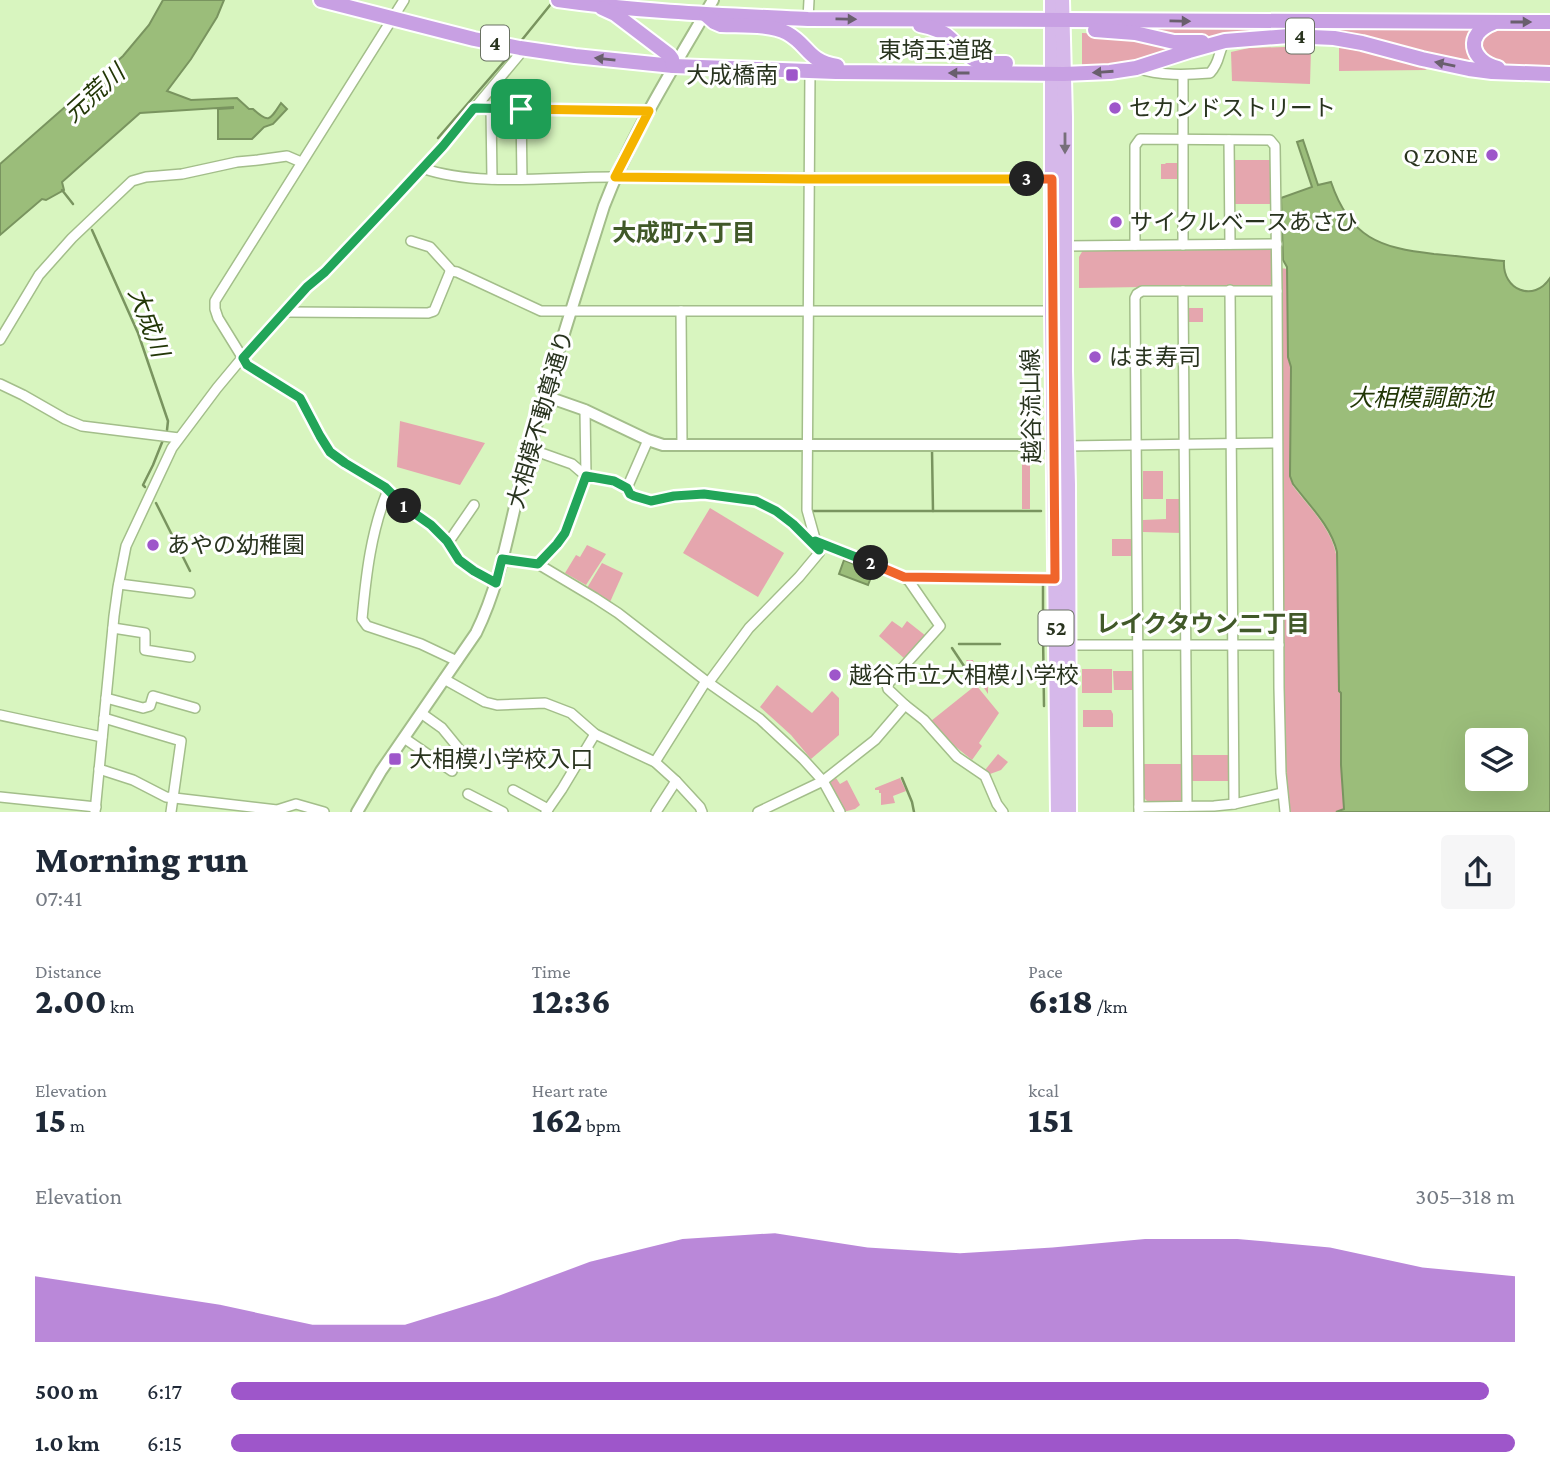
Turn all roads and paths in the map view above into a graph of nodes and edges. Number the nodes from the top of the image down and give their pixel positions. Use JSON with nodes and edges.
{"nodes":[{"id":1,"x":321,"y":0,"type":"edge"},
{"id":2,"x":404,"y":0,"type":"edge"},
{"id":3,"x":564,"y":0,"type":"edge"},
{"id":4,"x":713,"y":0,"type":"edge"},
{"id":5,"x":809,"y":0,"type":"edge"},
{"id":6,"x":1052,"y":0,"type":"edge"},
{"id":7,"x":1062,"y":0,"type":"edge"},
{"id":8,"x":594,"y":5,"type":"junction"},
{"id":9,"x":705,"y":14,"type":"junction"},
{"id":10,"x":391,"y":19,"type":"junction"},
{"id":11,"x":808,"y":19,"type":"junction"},
{"id":12,"x":894,"y":20,"type":"junction"},
{"id":13,"x":1495,"y":22,"type":"junction"},
{"id":14,"x":1550,"y":22,"type":"edge"},
{"id":15,"x":1059,"y":23,"type":"junction"},
{"id":16,"x":1225,"y":41,"type":"junction"},
{"id":17,"x":520,"y":48,"type":"junction"},
{"id":18,"x":673,"y":66,"type":"junction"},
{"id":19,"x":1136,"y":68,"type":"junction"},
{"id":20,"x":810,"y":71,"type":"junction"},
{"id":21,"x":870,"y":72,"type":"junction"},
{"id":22,"x":1056,"y":72,"type":"junction"},
{"id":23,"x":1544,"y":74,"type":"edge"},
{"id":24,"x":1183,"y":75,"type":"junction"},
{"id":25,"x":474,"y":108,"type":"junction"},
{"id":26,"x":491,"y":109,"type":"junction"},
{"id":27,"x":521,"y":109,"type":"junction"},
{"id":28,"x":649,"y":111,"type":"junction"},
{"id":29,"x":1183,"y":139,"type":"junction"},
{"id":30,"x":1229,"y":140,"type":"junction"},
{"id":31,"x":301,"y":162,"type":"junction"},
{"id":32,"x":422,"y":168,"type":"junction"},
{"id":33,"x":615,"y":177,"type":"junction"},
{"id":34,"x":492,"y":179,"type":"junction"},
{"id":35,"x":522,"y":179,"type":"junction"},
{"id":36,"x":808,"y":179,"type":"junction"},
{"id":37,"x":1052,"y":179,"type":"junction"},
{"id":38,"x":411,"y":241,"type":"dead end"},
{"id":39,"x":1230,"y":244,"type":"junction"},
{"id":40,"x":1276,"y":244,"type":"junction"},
{"id":41,"x":1135,"y":245,"type":"junction"},
{"id":42,"x":1183,"y":245,"type":"junction"},
{"id":43,"x":1065,"y":246,"type":"junction"},
{"id":44,"x":450,"y":271,"type":"junction"},
{"id":45,"x":1230,"y":290,"type":"junction"},
{"id":46,"x":1183,"y":291,"type":"junction"},
{"id":47,"x":1277,"y":291,"type":"junction"},
{"id":48,"x":572,"y":310,"type":"junction"},
{"id":49,"x":681,"y":311,"type":"junction"},
{"id":50,"x":808,"y":311,"type":"junction"},
{"id":51,"x":1052,"y":311,"type":"junction"},
{"id":52,"x":286,"y":312,"type":"junction"},
{"id":53,"x":0,"y":340,"type":"edge"},
{"id":54,"x":243,"y":358,"type":"junction"},
{"id":55,"x":0,"y":384,"type":"edge"},
{"id":56,"x":545,"y":396,"type":"junction"},
{"id":57,"x":585,"y":410,"type":"junction"},
{"id":58,"x":179,"y":438,"type":"junction"},
{"id":59,"x":648,"y":440,"type":"junction"},
{"id":60,"x":1277,"y":443,"type":"junction"},
{"id":61,"x":682,"y":445,"type":"junction"},
{"id":62,"x":808,"y":445,"type":"junction"},
{"id":63,"x":1060,"y":445,"type":"junction"},
{"id":64,"x":1136,"y":445,"type":"junction"},
{"id":65,"x":1185,"y":445,"type":"junction"},
{"id":66,"x":1231,"y":445,"type":"junction"},
{"id":67,"x":530,"y":449,"type":"junction"},
{"id":68,"x":586,"y":476,"type":"junction"},
{"id":69,"x":627,"y":488,"type":"junction"},
{"id":70,"x":388,"y":490,"type":"junction"},
{"id":71,"x":474,"y":505,"type":"dead end"},
{"id":72,"x":447,"y":541,"type":"junction"},
{"id":73,"x":817,"y":545,"type":"junction"},
{"id":74,"x":502,"y":559,"type":"junction"},
{"id":75,"x":538,"y":564,"type":"junction"},
{"id":76,"x":904,"y":577,"type":"junction"},
{"id":77,"x":1055,"y":579,"type":"junction"},
{"id":78,"x":496,"y":583,"type":"junction"},
{"id":79,"x":119,"y":584,"type":"junction"},
{"id":80,"x":190,"y":593,"type":"dead end"},
{"id":81,"x":113,"y":628,"type":"junction"},
{"id":82,"x":1068,"y":645,"type":"junction"},
{"id":83,"x":1187,"y":645,"type":"junction"},
{"id":84,"x":1233,"y":645,"type":"junction"},
{"id":85,"x":1279,"y":645,"type":"junction"},
{"id":86,"x":1138,"y":646,"type":"junction"},
{"id":87,"x":190,"y":657,"type":"dead end"},
{"id":88,"x":457,"y":661,"type":"junction"},
{"id":89,"x":444,"y":680,"type":"junction"},
{"id":90,"x":708,"y":681,"type":"junction"},
{"id":91,"x":106,"y":698,"type":"junction"},
{"id":92,"x":905,"y":705,"type":"junction"},
{"id":93,"x":195,"y":708,"type":"dead end"},
{"id":94,"x":421,"y":713,"type":"junction"},
{"id":95,"x":0,"y":715,"type":"edge"},
{"id":96,"x":104,"y":718,"type":"junction"},
{"id":97,"x":595,"y":734,"type":"junction"},
{"id":98,"x":102,"y":737,"type":"junction"},
{"id":99,"x":404,"y":738,"type":"junction"},
{"id":100,"x":655,"y":762,"type":"junction"},
{"id":101,"x":100,"y":769,"type":"junction"},
{"id":102,"x":676,"y":781,"type":"junction"},
{"id":103,"x":823,"y":781,"type":"junction"},
{"id":104,"x":513,"y":790,"type":"dead end"},
{"id":105,"x":1282,"y":793,"type":"junction"},
{"id":106,"x":468,"y":794,"type":"dead end"},
{"id":107,"x":0,"y":797,"type":"edge"},
{"id":108,"x":173,"y":799,"type":"junction"},
{"id":109,"x":1234,"y":804,"type":"junction"},
{"id":110,"x":1187,"y":806,"type":"junction"},
{"id":111,"x":96,"y":810,"type":"edge"},
{"id":112,"x":547,"y":810,"type":"edge"},
{"id":113,"x":1139,"y":810,"type":"edge"},
{"id":114,"x":171,"y":812,"type":"edge"},
{"id":115,"x":324,"y":812,"type":"edge"},
{"id":116,"x":356,"y":812,"type":"edge"},
{"id":117,"x":503,"y":812,"type":"edge"},
{"id":118,"x":656,"y":812,"type":"edge"},
{"id":119,"x":702,"y":812,"type":"edge"},
{"id":120,"x":758,"y":812,"type":"edge"},
{"id":121,"x":840,"y":812,"type":"edge"},
{"id":122,"x":1003,"y":812,"type":"edge"},
{"id":123,"x":1058,"y":812,"type":"edge"},
{"id":124,"x":1069,"y":812,"type":"edge"},
{"id":125,"x":1285,"y":812,"type":"edge"}],
"edges":[{"from":1,"to":10,"type":"highway","name":"東埼玉道路","number":"4"},
{"from":2,"to":10,"type":"street"},
{"from":3,"to":8,"type":"highway","name":"東埼玉道路","number":"4"},
{"from":4,"to":9,"type":"street","name":"大相模不動尊通り"},
{"from":5,"to":11,"type":"street"},
{"from":6,"to":15,"type":"main road","name":"越谷流山線","number":"52"},
{"from":7,"to":15,"type":"main road","name":"越谷流山線","number":"52"},
{"from":8,"to":9,"type":"highway","name":"東埼玉道路","number":"4"},
{"from":8,"to":18,"type":"highway"},
{"from":9,"to":11,"type":"highway","name":"東埼玉道路","number":"4"},
{"from":9,"to":18,"type":"street","name":"大相模不動尊通り"},
{"from":9,"to":21,"type":"highway","number":"4"},
{"from":10,"to":17,"type":"highway","name":"東埼玉道路","number":"4"},
{"from":10,"to":31,"type":"street"},
{"from":11,"to":12,"type":"highway","name":"東埼玉道路","number":"4","one_way":true},
{"from":12,"to":15,"type":"highway","name":"東埼玉道路","number":"4"},
{"from":12,"to":22,"type":"highway","number":"4"},
{"from":13,"to":14,"type":"highway","name":"東埼玉道路","number":"4","one_way":true},
{"from":15,"to":13,"type":"highway","name":"東埼玉道路","number":"4","one_way":true},
{"from":13,"to":23,"type":"highway","number":"4"},
{"from":15,"to":16,"type":"highway","number":"4"},
{"from":15,"to":22,"type":"main road","name":"越谷流山線","number":"52"},
{"from":16,"to":19,"type":"highway","name":"東埼玉道路","number":"4"},
{"from":23,"to":16,"type":"highway","name":"東埼玉道路","number":"4","one_way":true},
{"from":16,"to":24,"type":"street"},
{"from":18,"to":17,"type":"highway","name":"東埼玉道路","number":"4","one_way":true},
{"from":17,"to":25,"type":"street"},
{"from":18,"to":20,"type":"highway","name":"東埼玉道路","number":"4"},
{"from":18,"to":28,"type":"street","name":"大相模不動尊通り"},
{"from":19,"to":22,"type":"highway","name":"東埼玉道路","number":"4","one_way":true},
{"from":19,"to":24,"type":"street"},
{"from":20,"to":21,"type":"highway","name":"東埼玉道路","number":"4"},
{"from":20,"to":36,"type":"street"},
{"from":22,"to":21,"type":"highway","name":"東埼玉道路","number":"4","one_way":true},
{"from":22,"to":37,"type":"main road","name":"越谷流山線","number":"52"},
{"from":22,"to":43,"type":"main road","name":"越谷流山線","number":"52","one_way":true},
{"from":24,"to":29,"type":"street"},
{"from":25,"to":26,"type":"street"},
{"from":25,"to":32,"type":"street"},
{"from":26,"to":27,"type":"street"},
{"from":26,"to":34,"type":"street"},
{"from":27,"to":28,"type":"street"},
{"from":27,"to":35,"type":"street"},
{"from":28,"to":33,"type":"street","name":"大相模不動尊通り"},
{"from":29,"to":30,"type":"street"},
{"from":29,"to":41,"type":"street"},
{"from":29,"to":42,"type":"street"},
{"from":30,"to":39,"type":"street"},
{"from":30,"to":40,"type":"street"},
{"from":31,"to":53,"type":"street"},
{"from":31,"to":54,"type":"street"},
{"from":32,"to":34,"type":"street"},
{"from":32,"to":52,"type":"street"},
{"from":33,"to":35,"type":"street"},
{"from":33,"to":36,"type":"street"},
{"from":33,"to":48,"type":"street","name":"大相模不動尊通り"},
{"from":34,"to":35,"type":"street"},
{"from":36,"to":37,"type":"street"},
{"from":36,"to":50,"type":"street"},
{"from":37,"to":51,"type":"main road","name":"越谷流山線","number":"52"},
{"from":38,"to":44,"type":"street"},
{"from":39,"to":40,"type":"street"},
{"from":39,"to":42,"type":"street"},
{"from":40,"to":47,"type":"street"},
{"from":41,"to":42,"type":"street"},
{"from":41,"to":43,"type":"street"},
{"from":43,"to":63,"type":"main road","name":"越谷流山線","number":"52"},
{"from":44,"to":48,"type":"street"},
{"from":44,"to":52,"type":"street"},
{"from":45,"to":46,"type":"street"},
{"from":45,"to":47,"type":"street"},
{"from":45,"to":66,"type":"street"},
{"from":46,"to":64,"type":"street"},
{"from":46,"to":65,"type":"street"},
{"from":47,"to":60,"type":"street"},
{"from":48,"to":49,"type":"street"},
{"from":48,"to":56,"type":"street","name":"大相模不動尊通り"},
{"from":49,"to":50,"type":"street"},
{"from":49,"to":61,"type":"street"},
{"from":50,"to":51,"type":"street"},
{"from":50,"to":62,"type":"street"},
{"from":51,"to":63,"type":"main road","name":"越谷流山線","number":"52"},
{"from":52,"to":54,"type":"street"},
{"from":54,"to":58,"type":"street"},
{"from":54,"to":70,"type":"street"},
{"from":55,"to":58,"type":"street"},
{"from":56,"to":57,"type":"street"},
{"from":56,"to":67,"type":"street","name":"大相模不動尊通り"},
{"from":57,"to":59,"type":"street"},
{"from":57,"to":68,"type":"street"},
{"from":58,"to":79,"type":"street"},
{"from":59,"to":61,"type":"street"},
{"from":59,"to":69,"type":"street"},
{"from":60,"to":66,"type":"street"},
{"from":60,"to":85,"type":"street"},
{"from":61,"to":62,"type":"street"},
{"from":62,"to":63,"type":"street"},
{"from":62,"to":73,"type":"street"},
{"from":63,"to":64,"type":"street"},
{"from":63,"to":77,"type":"main road","name":"越谷流山線","number":"52"},
{"from":63,"to":82,"type":"main road","name":"越谷流山線","number":"52"},
{"from":64,"to":65,"type":"street"},
{"from":64,"to":86,"type":"street"},
{"from":65,"to":66,"type":"street"},
{"from":65,"to":83,"type":"street"},
{"from":66,"to":84,"type":"street"},
{"from":67,"to":68,"type":"street"},
{"from":67,"to":74,"type":"street","name":"大相模不動尊通り"},
{"from":68,"to":69,"type":"street"},
{"from":68,"to":75,"type":"street"},
{"from":69,"to":73,"type":"street"},
{"from":70,"to":72,"type":"street"},
{"from":70,"to":88,"type":"street"},
{"from":71,"to":72,"type":"street"},
{"from":72,"to":78,"type":"street"},
{"from":73,"to":76,"type":"street"},
{"from":73,"to":90,"type":"street"},
{"from":74,"to":75,"type":"street"},
{"from":74,"to":78,"type":"street","name":"大相模不動尊通り"},
{"from":75,"to":90,"type":"street"},
{"from":76,"to":77,"type":"street"},
{"from":76,"to":92,"type":"street"},
{"from":77,"to":123,"type":"main road","name":"越谷流山線","number":"52"},
{"from":78,"to":88,"type":"street","name":"大相模不動尊通り"},
{"from":79,"to":80,"type":"street"},
{"from":79,"to":81,"type":"street"},
{"from":81,"to":87,"type":"street"},
{"from":81,"to":91,"type":"street"},
{"from":82,"to":86,"type":"street"},
{"from":82,"to":124,"type":"main road","name":"越谷流山線","number":"52"},
{"from":83,"to":84,"type":"street"},
{"from":83,"to":86,"type":"street"},
{"from":83,"to":110,"type":"street"},
{"from":84,"to":85,"type":"street"},
{"from":84,"to":109,"type":"street"},
{"from":85,"to":105,"type":"street"},
{"from":86,"to":113,"type":"street"},
{"from":88,"to":89,"type":"street","name":"大相模不動尊通り"},
{"from":89,"to":94,"type":"street","name":"大相模不動尊通り"},
{"from":89,"to":97,"type":"street"},
{"from":90,"to":100,"type":"street"},
{"from":90,"to":103,"type":"street"},
{"from":91,"to":93,"type":"street"},
{"from":91,"to":96,"type":"street"},
{"from":92,"to":103,"type":"street"},
{"from":92,"to":122,"type":"street"},
{"from":94,"to":99,"type":"street","name":"大相模不動尊通り"},
{"from":94,"to":99,"type":"street"},
{"from":95,"to":98,"type":"street"},
{"from":96,"to":98,"type":"street"},
{"from":96,"to":108,"type":"street"},
{"from":97,"to":100,"type":"street"},
{"from":97,"to":112,"type":"street"},
{"from":98,"to":101,"type":"street"},
{"from":99,"to":116,"type":"street","name":"大相模不動尊通り"},
{"from":100,"to":102,"type":"street"},
{"from":101,"to":108,"type":"street"},
{"from":101,"to":111,"type":"street"},
{"from":102,"to":118,"type":"street"},
{"from":102,"to":119,"type":"street"},
{"from":103,"to":120,"type":"street"},
{"from":103,"to":121,"type":"street"},
{"from":104,"to":112,"type":"street"},
{"from":105,"to":109,"type":"street"},
{"from":105,"to":125,"type":"street"},
{"from":106,"to":117,"type":"street"},
{"from":107,"to":111,"type":"street"},
{"from":108,"to":114,"type":"street"},
{"from":108,"to":115,"type":"street"},
{"from":109,"to":110,"type":"street"},
{"from":110,"to":113,"type":"street"}]}
